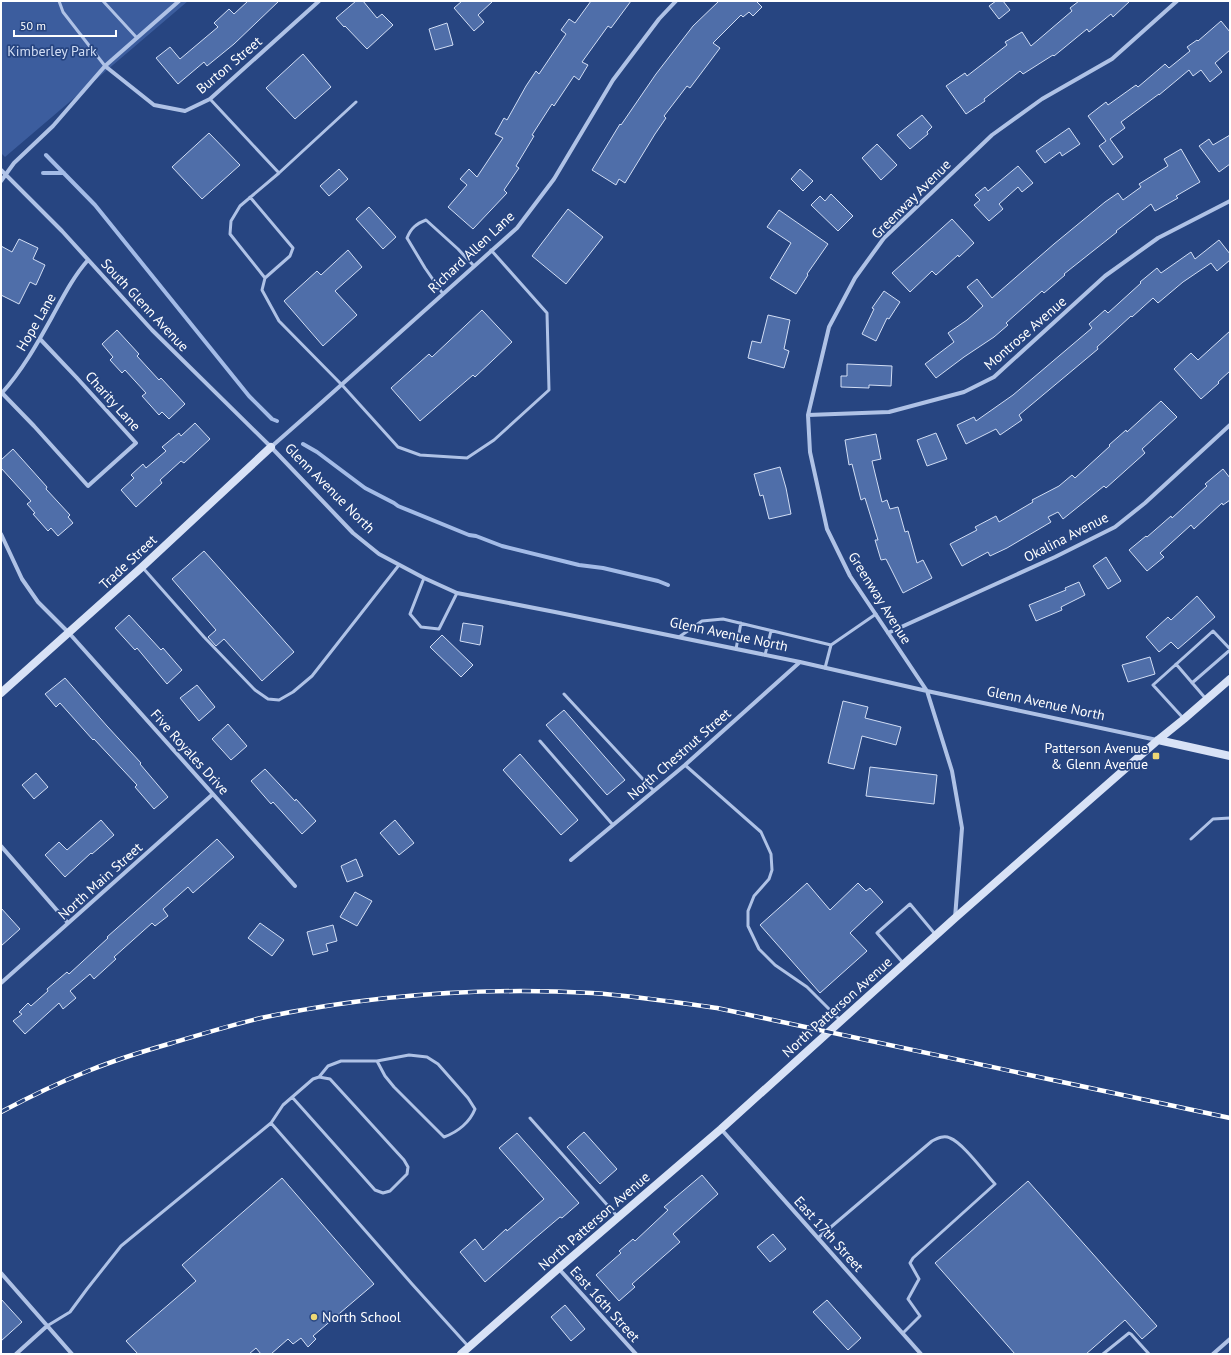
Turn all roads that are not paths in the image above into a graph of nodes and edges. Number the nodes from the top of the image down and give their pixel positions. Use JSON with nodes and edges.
{"nodes":[{"id":1,"x":59,"y":1,"type":"edge"},
{"id":2,"x":103,"y":1,"type":"edge"},
{"id":3,"x":179,"y":1,"type":"edge"},
{"id":4,"x":319,"y":1,"type":"edge"},
{"id":5,"x":676,"y":1,"type":"edge"},
{"id":6,"x":1177,"y":1,"type":"edge"},
{"id":7,"x":137,"y":38,"type":"junction"},
{"id":8,"x":106,"y":66,"type":"junction"},
{"id":9,"x":210,"y":99,"type":"junction"},
{"id":10,"x":356,"y":102,"type":"dead end"},
{"id":11,"x":1,"y":170,"type":"edge"},
{"id":12,"x":278,"y":173,"type":"junction"},
{"id":13,"x":6,"y":175,"type":"junction"},
{"id":14,"x":1,"y":181,"type":"edge"},
{"id":15,"x":250,"y":197,"type":"junction"},
{"id":16,"x":1230,"y":202,"type":"edge"},
{"id":17,"x":491,"y":250,"type":"junction"},
{"id":18,"x":88,"y":260,"type":"junction"},
{"id":19,"x":474,"y":266,"type":"junction"},
{"id":20,"x":264,"y":278,"type":"junction"},
{"id":21,"x":443,"y":294,"type":"junction"},
{"id":22,"x":40,"y":339,"type":"junction"},
{"id":23,"x":342,"y":385,"type":"junction"},
{"id":24,"x":1,"y":393,"type":"edge"},
{"id":25,"x":808,"y":415,"type":"junction"},
{"id":26,"x":1230,"y":425,"type":"edge"},
{"id":27,"x":271,"y":447,"type":"junction"},
{"id":28,"x":1,"y":534,"type":"edge"},
{"id":29,"x":399,"y":565,"type":"junction"},
{"id":30,"x":142,"y":566,"type":"junction"},
{"id":31,"x":424,"y":578,"type":"junction"},
{"id":32,"x":457,"y":593,"type":"junction"},
{"id":33,"x":876,"y":614,"type":"junction"},
{"id":34,"x":741,"y":623,"type":"junction"},
{"id":35,"x":771,"y":631,"type":"junction"},
{"id":36,"x":69,"y":633,"type":"junction"},
{"id":37,"x":888,"y":633,"type":"junction"},
{"id":38,"x":679,"y":637,"type":"junction"},
{"id":39,"x":831,"y":645,"type":"junction"},
{"id":40,"x":736,"y":649,"type":"junction"},
{"id":41,"x":1230,"y":650,"type":"edge"},
{"id":42,"x":765,"y":655,"type":"junction"},
{"id":43,"x":800,"y":662,"type":"junction"},
{"id":44,"x":1176,"y":664,"type":"junction"},
{"id":45,"x":825,"y":668,"type":"junction"},
{"id":46,"x":1192,"y":683,"type":"junction"},
{"id":47,"x":1229,"y":683,"type":"edge"},
{"id":48,"x":927,"y":691,"type":"junction"},
{"id":49,"x":1,"y":693,"type":"edge"},
{"id":50,"x":564,"y":694,"type":"dead end"},
{"id":51,"x":1207,"y":700,"type":"junction"},
{"id":52,"x":1184,"y":719,"type":"junction"},
{"id":53,"x":1158,"y":740,"type":"junction"},
{"id":54,"x":540,"y":741,"type":"dead end"},
{"id":55,"x":1230,"y":756,"type":"edge"},
{"id":56,"x":684,"y":765,"type":"junction"},
{"id":57,"x":653,"y":790,"type":"junction"},
{"id":58,"x":213,"y":794,"type":"junction"},
{"id":59,"x":1230,"y":818,"type":"edge"},
{"id":60,"x":613,"y":825,"type":"junction"},
{"id":61,"x":1191,"y":839,"type":"dead end"},
{"id":62,"x":1,"y":846,"type":"edge"},
{"id":63,"x":571,"y":860,"type":"dead end"},
{"id":64,"x":295,"y":886,"type":"dead end"},
{"id":65,"x":955,"y":918,"type":"junction"},
{"id":66,"x":68,"y":923,"type":"junction"},
{"id":67,"x":936,"y":935,"type":"junction"},
{"id":68,"x":904,"y":964,"type":"junction"},
{"id":69,"x":1,"y":983,"type":"edge"},
{"id":70,"x":841,"y":1021,"type":"junction"},
{"id":71,"x":377,"y":1061,"type":"junction"},
{"id":72,"x":319,"y":1077,"type":"junction"},
{"id":73,"x":292,"y":1097,"type":"junction"},
{"id":74,"x":530,"y":1118,"type":"dead end"},
{"id":75,"x":271,"y":1122,"type":"junction"},
{"id":76,"x":721,"y":1129,"type":"junction"},
{"id":77,"x":619,"y":1217,"type":"junction"},
{"id":78,"x":818,"y":1238,"type":"junction"},
{"id":79,"x":559,"y":1268,"type":"junction"},
{"id":80,"x":1,"y":1273,"type":"edge"},
{"id":81,"x":47,"y":1326,"type":"junction"},
{"id":82,"x":903,"y":1333,"type":"junction"},
{"id":83,"x":1230,"y":1339,"type":"edge"},
{"id":84,"x":469,"y":1347,"type":"junction"},
{"id":85,"x":16,"y":1354,"type":"edge"},
{"id":86,"x":72,"y":1354,"type":"edge"},
{"id":87,"x":461,"y":1354,"type":"edge"},
{"id":88,"x":636,"y":1354,"type":"edge"},
{"id":89,"x":921,"y":1354,"type":"edge"},
{"id":90,"x":1103,"y":1354,"type":"edge"},
{"id":91,"x":1149,"y":1354,"type":"edge"},
{"id":92,"x":1213,"y":1354,"type":"edge"}],
"edges":[{"from":1,"to":8,"type":"lane"},
{"from":2,"to":7,"type":"lane"},
{"from":3,"to":7,"type":"street"},
{"from":4,"to":9,"type":"street","name":"Burton Street"},
{"from":5,"to":17,"type":"street","name":"Richard Allen Lane"},
{"from":6,"to":25,"type":"street","name":"Greenway Avenue"},
{"from":7,"to":8,"type":"street"},
{"from":8,"to":9,"type":"street","name":"Burton Street"},
{"from":8,"to":13,"type":"street"},
{"from":9,"to":12,"type":"lane"},
{"from":10,"to":12,"type":"lane"},
{"from":11,"to":13,"type":"street","name":"South Glenn Avenue"},
{"from":12,"to":15,"type":"lane"},
{"from":13,"to":14,"type":"street"},
{"from":13,"to":18,"type":"street","name":"South Glenn Avenue"},
{"from":15,"to":20,"type":"lane"},
{"from":15,"to":20,"type":"lane"},
{"from":16,"to":25,"type":"street","name":"Montrose Avenue"},
{"from":17,"to":19,"type":"street","name":"Richard Allen Lane"},
{"from":17,"to":23,"type":"lane"},
{"from":18,"to":22,"type":"street","name":"Hope Lane"},
{"from":18,"to":27,"type":"street","name":"South Glenn Avenue"},
{"from":19,"to":21,"type":"street","name":"Richard Allen Lane"},
{"from":19,"to":21,"type":"lane"},
{"from":20,"to":23,"type":"lane"},
{"from":21,"to":23,"type":"street","name":"Richard Allen Lane"},
{"from":22,"to":24,"type":"street","name":"Hope Lane"},
{"from":22,"to":24,"type":"street","name":"Charity Lane"},
{"from":23,"to":27,"type":"street","name":"Richard Allen Lane"},
{"from":25,"to":33,"type":"street","name":"Greenway Avenue"},
{"from":26,"to":37,"type":"street","name":"Okalina Avenue"},
{"from":27,"to":29,"type":"street","name":"Glenn Avenue North"},
{"from":27,"to":30,"type":"main road","name":"Trade Street"},
{"from":28,"to":36,"type":"street","name":"Five Royales Drive"},
{"from":29,"to":30,"type":"lane"},
{"from":29,"to":31,"type":"street","name":"Glenn Avenue North"},
{"from":30,"to":36,"type":"main road","name":"Trade Street"},
{"from":31,"to":32,"type":"street","name":"Glenn Avenue North"},
{"from":31,"to":32,"type":"lane"},
{"from":32,"to":38,"type":"street","name":"Glenn Avenue North"},
{"from":33,"to":37,"type":"street","name":"Greenway Avenue"},
{"from":33,"to":39,"type":"lane"},
{"from":34,"to":35,"type":"lane"},
{"from":34,"to":38,"type":"lane"},
{"from":34,"to":40,"type":"lane"},
{"from":35,"to":39,"type":"lane"},
{"from":35,"to":42,"type":"lane"},
{"from":36,"to":49,"type":"main road","name":"Trade Street"},
{"from":36,"to":58,"type":"street","name":"Five Royales Drive"},
{"from":37,"to":48,"type":"street","name":"Greenway Avenue"},
{"from":38,"to":40,"type":"street","name":"Glenn Avenue North"},
{"from":39,"to":45,"type":"lane"},
{"from":40,"to":42,"type":"street","name":"Glenn Avenue North"},
{"from":41,"to":44,"type":"lane"},
{"from":41,"to":46,"type":"lane"},
{"from":42,"to":43,"type":"street","name":"Glenn Avenue North"},
{"from":43,"to":45,"type":"street","name":"Glenn Avenue North"},
{"from":43,"to":56,"type":"street","name":"North Chestnut Street"},
{"from":44,"to":46,"type":"lane"},
{"from":44,"to":52,"type":"lane"},
{"from":45,"to":48,"type":"street","name":"Glenn Avenue North"},
{"from":46,"to":51,"type":"lane"},
{"from":47,"to":51,"type":"main road","name":"North Patterson Avenue"},
{"from":48,"to":53,"type":"street","name":"Glenn Avenue North"},
{"from":48,"to":65,"type":"street","name":"Greenway Avenue"},
{"from":50,"to":57,"type":"lane"},
{"from":51,"to":52,"type":"main road","name":"North Patterson Avenue"},
{"from":52,"to":53,"type":"main road","name":"North Patterson Avenue"},
{"from":53,"to":55,"type":"main road","name":"Glenn Avenue North"},
{"from":53,"to":65,"type":"main road","name":"North Patterson Avenue"},
{"from":54,"to":60,"type":"lane"},
{"from":56,"to":57,"type":"street","name":"North Chestnut Street"},
{"from":56,"to":70,"type":"lane"},
{"from":57,"to":60,"type":"street","name":"North Chestnut Street"},
{"from":58,"to":64,"type":"street","name":"Five Royales Drive"},
{"from":58,"to":66,"type":"street","name":"North Main Street"},
{"from":59,"to":61,"type":"lane"},
{"from":60,"to":63,"type":"street","name":"North Chestnut Street"},
{"from":62,"to":66,"type":"street"},
{"from":65,"to":67,"type":"main road","name":"North Patterson Avenue"},
{"from":66,"to":69,"type":"street","name":"North Main Street"},
{"from":67,"to":68,"type":"main road","name":"North Patterson Avenue"},
{"from":67,"to":68,"type":"lane"},
{"from":68,"to":70,"type":"main road","name":"North Patterson Avenue"},
{"from":70,"to":76,"type":"main road","name":"North Patterson Avenue"},
{"from":71,"to":71,"type":"lane"},
{"from":71,"to":72,"type":"lane"},
{"from":72,"to":73,"type":"lane"},
{"from":72,"to":73,"type":"lane"},
{"from":73,"to":75,"type":"lane"},
{"from":74,"to":77,"type":"lane"},
{"from":75,"to":81,"type":"lane"},
{"from":75,"to":84,"type":"lane"},
{"from":76,"to":77,"type":"main road","name":"North Patterson Avenue"},
{"from":76,"to":78,"type":"street","name":"East 17th Street"},
{"from":77,"to":79,"type":"main road","name":"North Patterson Avenue"},
{"from":78,"to":82,"type":"street","name":"East 17th Street"},
{"from":78,"to":82,"type":"lane"},
{"from":79,"to":84,"type":"main road","name":"North Patterson Avenue"},
{"from":79,"to":88,"type":"street","name":"East 16th Street"},
{"from":80,"to":81,"type":"street"},
{"from":81,"to":85,"type":"street"},
{"from":81,"to":86,"type":"street"},
{"from":82,"to":89,"type":"street","name":"East 17th Street"},
{"from":83,"to":92,"type":"street"},
{"from":84,"to":87,"type":"main road","name":"North Patterson Avenue"},
{"from":90,"to":91,"type":"lane"}]}
